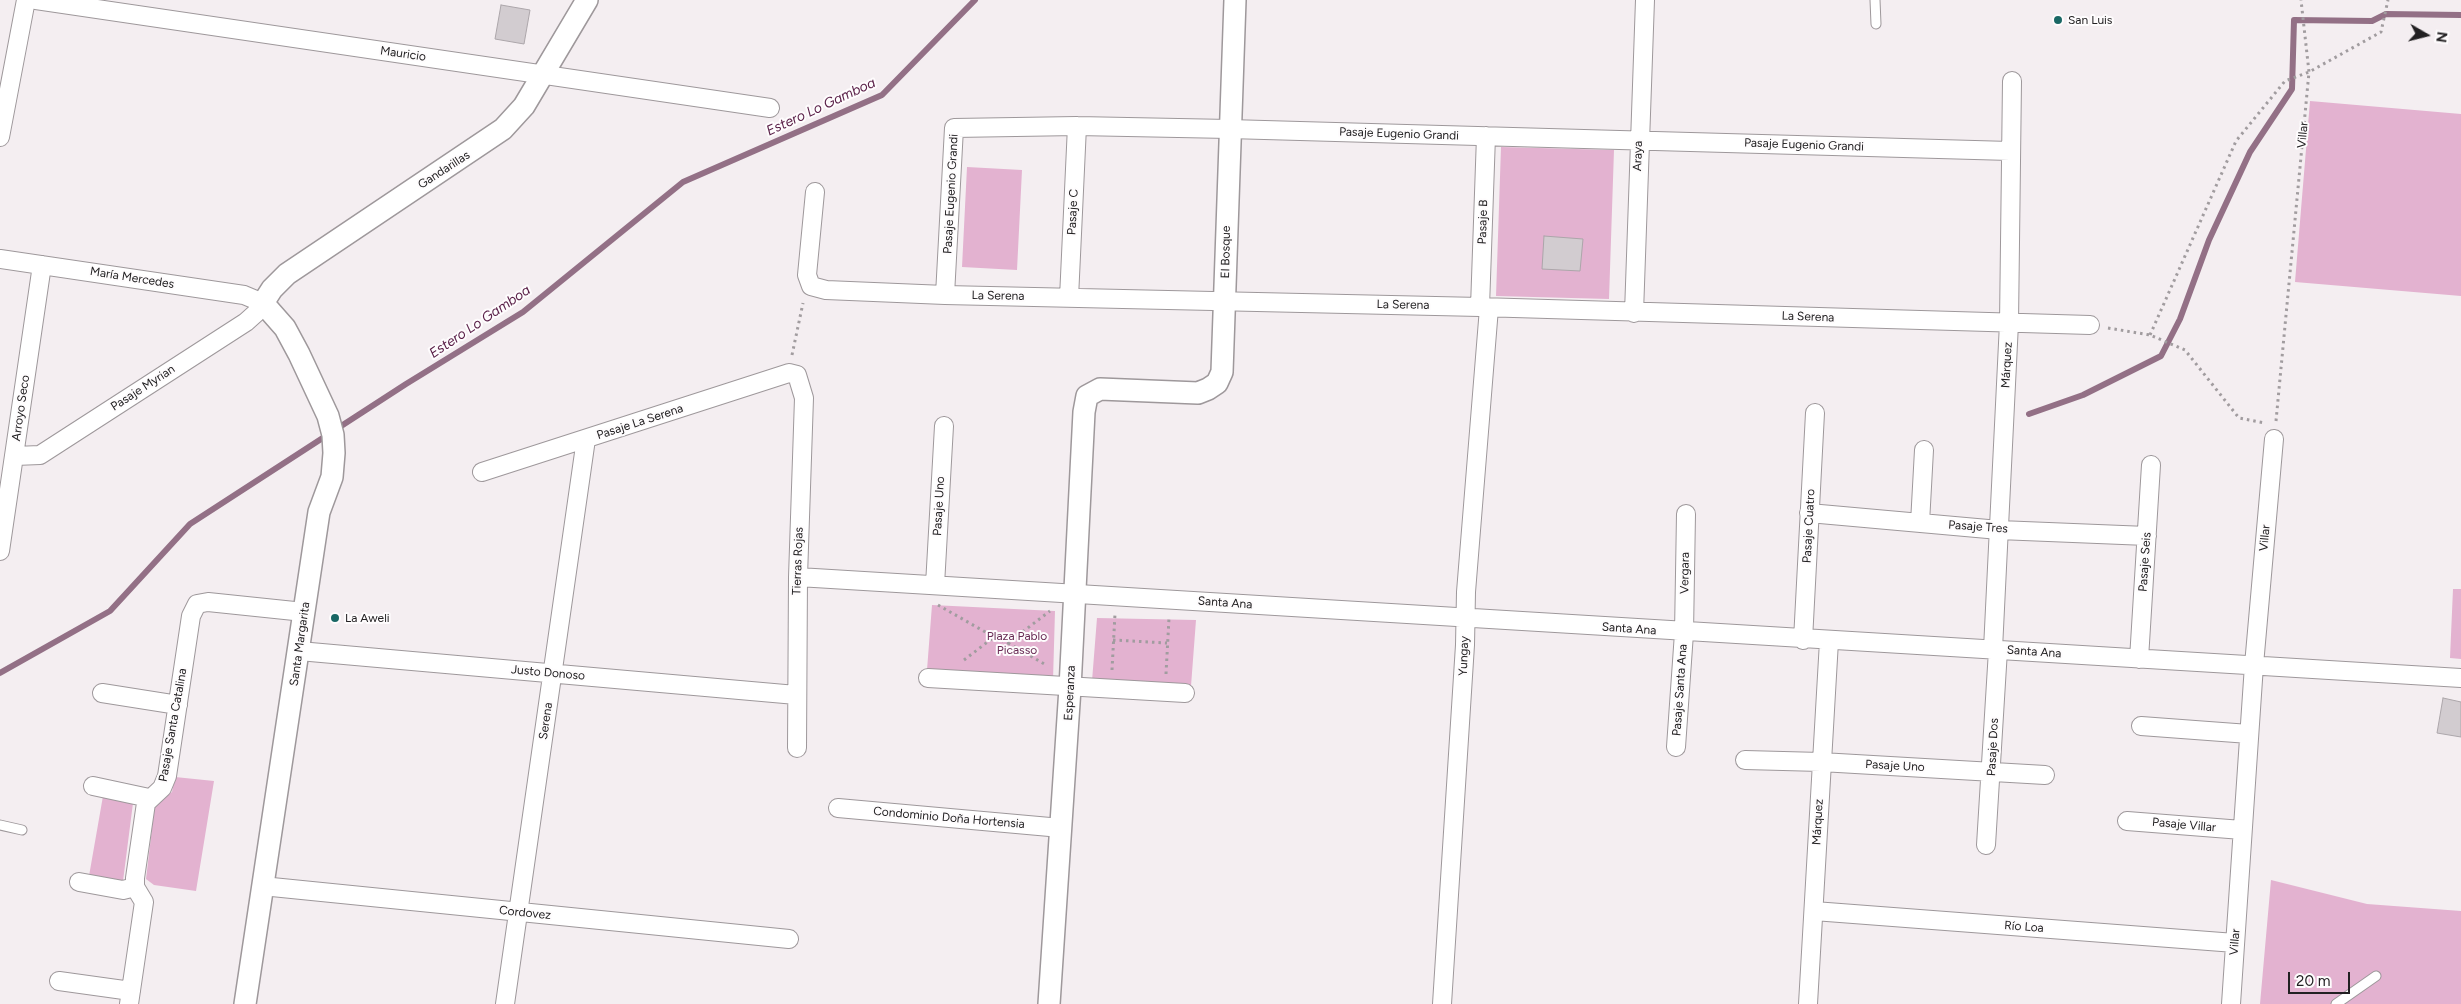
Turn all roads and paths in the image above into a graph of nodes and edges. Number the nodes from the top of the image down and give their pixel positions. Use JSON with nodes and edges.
{"nodes":[{"id":1,"x":26,"y":0,"type":"edge"},
{"id":2,"x":36,"y":0,"type":"edge"},
{"id":3,"x":588,"y":0,"type":"edge"},
{"id":4,"x":1235,"y":0,"type":"edge"},
{"id":5,"x":1645,"y":0,"type":"edge"},
{"id":6,"x":1875,"y":0,"type":"edge"},
{"id":7,"x":2301,"y":0,"type":"edge"},
{"id":8,"x":2388,"y":0,"type":"edge"},
{"id":9,"x":1876,"y":24,"type":"dead end"},
{"id":10,"x":2309,"y":72,"type":"junction"},
{"id":11,"x":544,"y":75,"type":"junction"},
{"id":12,"x":2012,"y":81,"type":"dead end"},
{"id":13,"x":770,"y":108,"type":"dead end"},
{"id":14,"x":1077,"y":126,"type":"junction"},
{"id":15,"x":1229,"y":129,"type":"junction"},
{"id":16,"x":1486,"y":136,"type":"junction"},
{"id":17,"x":0,"y":137,"type":"edge"},
{"id":18,"x":1639,"y":140,"type":"junction"},
{"id":19,"x":2010,"y":151,"type":"junction"},
{"id":20,"x":815,"y":192,"type":"dead end"},
{"id":21,"x":0,"y":259,"type":"edge"},
{"id":22,"x":42,"y":265,"type":"junction"},
{"id":23,"x":812,"y":286,"type":"junction"},
{"id":24,"x":945,"y":295,"type":"junction"},
{"id":25,"x":1069,"y":298,"type":"junction"},
{"id":26,"x":1225,"y":300,"type":"junction"},
{"id":27,"x":263,"y":303,"type":"junction"},
{"id":28,"x":1485,"y":307,"type":"junction"},
{"id":29,"x":1634,"y":313,"type":"junction"},
{"id":30,"x":2009,"y":323,"type":"junction"},
{"id":31,"x":2090,"y":326,"type":"joint"},
{"id":32,"x":2150,"y":335,"type":"junction"},
{"id":33,"x":793,"y":374,"type":"junction"},
{"id":34,"x":1100,"y":389,"type":"joint"},
{"id":35,"x":1815,"y":412,"type":"dead end"},
{"id":36,"x":944,"y":426,"type":"dead end"},
{"id":37,"x":2275,"y":432,"type":"junction"},
{"id":38,"x":586,"y":439,"type":"junction"},
{"id":39,"x":1924,"y":450,"type":"dead end"},
{"id":40,"x":14,"y":456,"type":"junction"},
{"id":41,"x":2151,"y":465,"type":"dead end"},
{"id":42,"x":482,"y":472,"type":"dead end"},
{"id":43,"x":1809,"y":513,"type":"junction"},
{"id":44,"x":1686,"y":514,"type":"dead end"},
{"id":45,"x":1920,"y":523,"type":"junction"},
{"id":46,"x":1999,"y":530,"type":"junction"},
{"id":47,"x":2147,"y":536,"type":"junction"},
{"id":48,"x":0,"y":551,"type":"edge"},
{"id":49,"x":798,"y":577,"type":"junction"},
{"id":50,"x":935,"y":585,"type":"junction"},
{"id":51,"x":1075,"y":593,"type":"junction"},
{"id":52,"x":1116,"y":596,"type":"junction"},
{"id":53,"x":1170,"y":599,"type":"junction"},
{"id":54,"x":304,"y":612,"type":"junction"},
{"id":55,"x":1465,"y":618,"type":"junction"},
{"id":56,"x":1684,"y":633,"type":"junction"},
{"id":57,"x":994,"y":637,"type":"junction"},
{"id":58,"x":1113,"y":640,"type":"junction"},
{"id":59,"x":1803,"y":640,"type":"junction"},
{"id":60,"x":1830,"y":641,"type":"junction"},
{"id":61,"x":1167,"y":643,"type":"junction"},
{"id":62,"x":1996,"y":649,"type":"junction"},
{"id":63,"x":299,"y":651,"type":"junction"},
{"id":64,"x":2139,"y":659,"type":"junction"},
{"id":65,"x":2254,"y":665,"type":"junction"},
{"id":66,"x":553,"y":674,"type":"junction"},
{"id":67,"x":2461,"y":678,"type":"edge"},
{"id":68,"x":934,"y":679,"type":"joint"},
{"id":69,"x":1070,"y":688,"type":"junction"},
{"id":70,"x":1111,"y":690,"type":"junction"},
{"id":71,"x":1165,"y":692,"type":"junction"},
{"id":72,"x":102,"y":693,"type":"dead end"},
{"id":73,"x":1185,"y":693,"type":"dead end"},
{"id":74,"x":796,"y":695,"type":"junction"},
{"id":75,"x":178,"y":705,"type":"junction"},
{"id":76,"x":2141,"y":726,"type":"dead end"},
{"id":77,"x":2249,"y":734,"type":"junction"},
{"id":78,"x":1676,"y":747,"type":"dead end"},
{"id":79,"x":796,"y":748,"type":"dead end"},
{"id":80,"x":1745,"y":760,"type":"dead end"},
{"id":81,"x":1821,"y":762,"type":"junction"},
{"id":82,"x":1992,"y":771,"type":"junction"},
{"id":83,"x":2045,"y":775,"type":"dead end"},
{"id":84,"x":93,"y":786,"type":"dead end"},
{"id":85,"x":149,"y":798,"type":"junction"},
{"id":86,"x":838,"y":808,"type":"dead end"},
{"id":87,"x":2127,"y":821,"type":"dead end"},
{"id":88,"x":0,"y":825,"type":"edge"},
{"id":89,"x":1061,"y":828,"type":"junction"},
{"id":90,"x":22,"y":830,"type":"dead end"},
{"id":91,"x":2242,"y":830,"type":"junction"},
{"id":92,"x":1986,"y":845,"type":"dead end"},
{"id":93,"x":79,"y":882,"type":"dead end"},
{"id":94,"x":262,"y":886,"type":"junction"},
{"id":95,"x":135,"y":887,"type":"junction"},
{"id":96,"x":1814,"y":911,"type":"junction"},
{"id":97,"x":517,"y":912,"type":"junction"},
{"id":98,"x":789,"y":939,"type":"dead end"},
{"id":99,"x":2235,"y":943,"type":"junction"},
{"id":100,"x":2376,"y":976,"type":"dead end"},
{"id":101,"x":59,"y":981,"type":"dead end"},
{"id":102,"x":130,"y":998,"type":"edge"},
{"id":103,"x":245,"y":1004,"type":"edge"},
{"id":104,"x":505,"y":1004,"type":"edge"},
{"id":105,"x":1049,"y":1004,"type":"edge"},
{"id":106,"x":1442,"y":1004,"type":"edge"},
{"id":107,"x":1808,"y":1004,"type":"edge"},
{"id":108,"x":2231,"y":1004,"type":"edge"},
{"id":109,"x":2336,"y":1004,"type":"edge"}],
"edges":[{"from":1,"to":17,"type":"street"},
{"from":2,"to":11,"type":"street","name":"Mauricio"},
{"from":3,"to":11,"type":"street","name":"Gandarillas"},
{"from":4,"to":15,"type":"street","name":"El Bosque"},
{"from":5,"to":18,"type":"street","name":"Araya"},
{"from":6,"to":9,"type":"lane"},
{"from":7,"to":10,"type":"path","name":"Villar"},
{"from":8,"to":10,"type":"path"},
{"from":10,"to":32,"type":"path"},
{"from":10,"to":37,"type":"path","name":"Villar"},
{"from":11,"to":13,"type":"street","name":"Mauricio"},
{"from":11,"to":27,"type":"street","name":"Gandarillas"},
{"from":12,"to":19,"type":"street","name":"Márquez"},
{"from":14,"to":15,"type":"street","name":"Pasaje Eugenio Grandi"},
{"from":14,"to":24,"type":"street","name":"Pasaje Eugenio Grandi"},
{"from":14,"to":25,"type":"street","name":"Pasaje C"},
{"from":15,"to":16,"type":"street","name":"Pasaje Eugenio Grandi"},
{"from":15,"to":26,"type":"street","name":"El Bosque"},
{"from":16,"to":18,"type":"street","name":"Pasaje Eugenio Grandi"},
{"from":16,"to":28,"type":"street","name":"Pasaje B"},
{"from":18,"to":19,"type":"street","name":"Pasaje Eugenio Grandi"},
{"from":18,"to":29,"type":"street","name":"Araya"},
{"from":19,"to":30,"type":"street","name":"Márquez"},
{"from":20,"to":23,"type":"street"},
{"from":21,"to":22,"type":"street","name":"María Mercedes"},
{"from":22,"to":27,"type":"street","name":"María Mercedes"},
{"from":22,"to":40,"type":"street","name":"Arroyo Seco"},
{"from":23,"to":24,"type":"street","name":"La Serena"},
{"from":23,"to":33,"type":"path"},
{"from":24,"to":25,"type":"street","name":"La Serena"},
{"from":25,"to":26,"type":"street","name":"La Serena"},
{"from":26,"to":28,"type":"street","name":"La Serena"},
{"from":26,"to":34,"type":"street","name":"El Bosque"},
{"from":27,"to":40,"type":"street","name":"Pasaje Myrian"},
{"from":27,"to":54,"type":"street","name":"Santa Margarita"},
{"from":28,"to":29,"type":"street","name":"La Serena"},
{"from":28,"to":55,"type":"street","name":"Yungay"},
{"from":29,"to":30,"type":"street","name":"La Serena"},
{"from":30,"to":31,"type":"street","name":"La Serena"},
{"from":30,"to":46,"type":"street","name":"Márquez"},
{"from":31,"to":32,"type":"path"},
{"from":32,"to":37,"type":"path"},
{"from":33,"to":38,"type":"street","name":"Pasaje La Serena"},
{"from":33,"to":49,"type":"street","name":"Tierras Rojas"},
{"from":34,"to":51,"type":"street","name":"Esperanza"},
{"from":35,"to":43,"type":"street","name":"Pasaje Cuatro"},
{"from":36,"to":50,"type":"street","name":"Pasaje Uno"},
{"from":37,"to":65,"type":"street","name":"Villar"},
{"from":38,"to":42,"type":"street","name":"Pasaje La Serena"},
{"from":38,"to":66,"type":"street","name":"Serena"},
{"from":39,"to":45,"type":"street"},
{"from":40,"to":48,"type":"street","name":"Arroyo Seco"},
{"from":41,"to":47,"type":"street","name":"Pasaje Seis"},
{"from":43,"to":45,"type":"street","name":"Pasaje Tres"},
{"from":43,"to":59,"type":"street","name":"Pasaje Cuatro"},
{"from":44,"to":56,"type":"street","name":"Vergara"},
{"from":45,"to":46,"type":"street","name":"Pasaje Tres"},
{"from":46,"to":47,"type":"street","name":"Pasaje Tres"},
{"from":46,"to":62,"type":"street","name":"Márquez"},
{"from":47,"to":64,"type":"street","name":"Pasaje Seis"},
{"from":49,"to":50,"type":"street","name":"Santa Ana"},
{"from":49,"to":74,"type":"street","name":"Tierras Rojas"},
{"from":50,"to":51,"type":"street","name":"Santa Ana"},
{"from":50,"to":57,"type":"path"},
{"from":51,"to":52,"type":"street","name":"Santa Ana"},
{"from":51,"to":57,"type":"path"},
{"from":51,"to":69,"type":"street","name":"Esperanza"},
{"from":52,"to":53,"type":"street","name":"Santa Ana"},
{"from":52,"to":58,"type":"path"},
{"from":53,"to":55,"type":"street","name":"Santa Ana"},
{"from":53,"to":61,"type":"path"},
{"from":54,"to":63,"type":"street","name":"Santa Margarita"},
{"from":54,"to":75,"type":"street","name":"Pasaje Santa Catalina"},
{"from":55,"to":56,"type":"street","name":"Santa Ana"},
{"from":55,"to":106,"type":"street","name":"Yungay"},
{"from":56,"to":59,"type":"street","name":"Santa Ana"},
{"from":56,"to":78,"type":"street","name":"Pasaje Santa Ana"},
{"from":57,"to":68,"type":"path"},
{"from":58,"to":61,"type":"path"},
{"from":58,"to":70,"type":"path"},
{"from":59,"to":60,"type":"street","name":"Santa Ana"},
{"from":60,"to":62,"type":"street","name":"Santa Ana"},
{"from":60,"to":81,"type":"street","name":"Márquez"},
{"from":61,"to":71,"type":"path"},
{"from":62,"to":64,"type":"street","name":"Santa Ana"},
{"from":62,"to":82,"type":"street","name":"Pasaje Dos"},
{"from":63,"to":66,"type":"street","name":"Justo Donoso"},
{"from":63,"to":94,"type":"street","name":"Santa Margarita"},
{"from":64,"to":65,"type":"street","name":"Santa Ana"},
{"from":65,"to":67,"type":"street","name":"Santa Ana"},
{"from":65,"to":77,"type":"street","name":"Villar"},
{"from":66,"to":74,"type":"street","name":"Justo Donoso"},
{"from":66,"to":97,"type":"street","name":"Serena"},
{"from":68,"to":69,"type":"street"},
{"from":69,"to":70,"type":"street"},
{"from":69,"to":89,"type":"street","name":"Esperanza"},
{"from":70,"to":71,"type":"street"},
{"from":71,"to":73,"type":"street"},
{"from":72,"to":75,"type":"street"},
{"from":74,"to":79,"type":"street","name":"Tierras Rojas"},
{"from":75,"to":85,"type":"street","name":"Pasaje Santa Catalina"},
{"from":76,"to":77,"type":"street"},
{"from":77,"to":91,"type":"street","name":"Villar"},
{"from":80,"to":81,"type":"street","name":"Pasaje Uno"},
{"from":81,"to":82,"type":"street","name":"Pasaje Uno"},
{"from":81,"to":96,"type":"street","name":"Márquez"},
{"from":82,"to":83,"type":"street","name":"Pasaje Uno"},
{"from":82,"to":92,"type":"street","name":"Pasaje Dos"},
{"from":84,"to":85,"type":"street"},
{"from":85,"to":95,"type":"street","name":"Pasaje Santa Catalina"},
{"from":86,"to":89,"type":"street","name":"Condominio Doña Hortensia"},
{"from":87,"to":91,"type":"street","name":"Pasaje Villar"},
{"from":88,"to":90,"type":"lane"},
{"from":89,"to":105,"type":"street","name":"Esperanza"},
{"from":91,"to":99,"type":"street","name":"Villar"},
{"from":93,"to":95,"type":"street"},
{"from":94,"to":97,"type":"street","name":"Cordovez"},
{"from":94,"to":103,"type":"street","name":"Santa Margarita"},
{"from":95,"to":102,"type":"street","name":"Pasaje Santa Catalina"},
{"from":96,"to":99,"type":"street","name":"Río Loa"},
{"from":96,"to":107,"type":"street","name":"Márquez"},
{"from":97,"to":98,"type":"street","name":"Cordovez"},
{"from":97,"to":104,"type":"street","name":"Serena"},
{"from":99,"to":108,"type":"street","name":"Villar"},
{"from":100,"to":109,"type":"lane"},
{"from":101,"to":102,"type":"street"}]}
